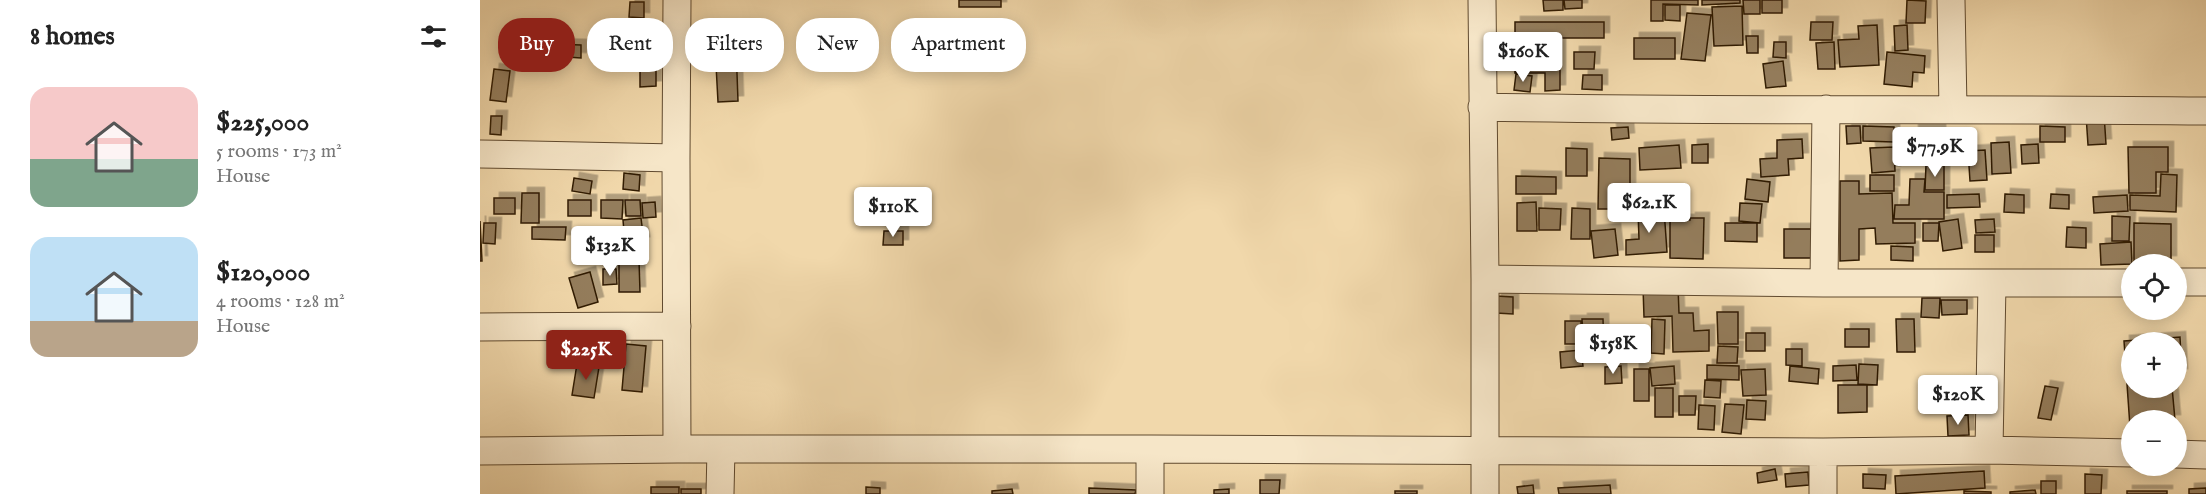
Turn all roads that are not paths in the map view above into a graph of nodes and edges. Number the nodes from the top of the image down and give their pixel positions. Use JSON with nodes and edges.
{"nodes":[{"id":1,"x":677,"y":0,"type":"edge"},
{"id":2,"x":1482,"y":0,"type":"edge"},
{"id":3,"x":1952,"y":0,"type":"edge"},
{"id":4,"x":1482,"y":107,"type":"junction"},
{"id":5,"x":1953,"y":108,"type":"junction"},
{"id":6,"x":1826,"y":109,"type":"junction"},
{"id":7,"x":2206,"y":111,"type":"edge"},
{"id":8,"x":480,"y":154,"type":"edge"},
{"id":9,"x":676,"y":158,"type":"junction"},
{"id":10,"x":1485,"y":279,"type":"junction"},
{"id":11,"x":2187,"y":282,"type":"edge"},
{"id":12,"x":2206,"y":282,"type":"edge"},
{"id":13,"x":1824,"y":283,"type":"junction"},
{"id":14,"x":1992,"y":283,"type":"junction"},
{"id":15,"x":2121,"y":283,"type":"edge"},
{"id":16,"x":676,"y":326,"type":"junction"},
{"id":17,"x":480,"y":327,"type":"edge"},
{"id":18,"x":677,"y":449,"type":"junction"},
{"id":19,"x":721,"y":449,"type":"junction"},
{"id":20,"x":1150,"y":449,"type":"junction"},
{"id":21,"x":1989,"y":450,"type":"junction"},
{"id":22,"x":480,"y":451,"type":"edge"},
{"id":23,"x":1485,"y":451,"type":"junction"},
{"id":24,"x":1823,"y":452,"type":"junction"},
{"id":25,"x":2121,"y":453,"type":"edge"},
{"id":26,"x":2187,"y":454,"type":"edge"},
{"id":27,"x":2206,"y":455,"type":"edge"},
{"id":28,"x":720,"y":494,"type":"edge"},
{"id":29,"x":1150,"y":494,"type":"edge"},
{"id":30,"x":1485,"y":494,"type":"edge"},
{"id":31,"x":1822,"y":494,"type":"edge"}],
"edges":[{"from":1,"to":9,"type":"street"},
{"from":2,"to":4,"type":"street"},
{"from":3,"to":5,"type":"street"},
{"from":4,"to":6,"type":"street"},
{"from":4,"to":10,"type":"street"},
{"from":5,"to":6,"type":"street"},
{"from":5,"to":7,"type":"street"},
{"from":6,"to":13,"type":"street"},
{"from":8,"to":9,"type":"street"},
{"from":9,"to":16,"type":"street"},
{"from":10,"to":13,"type":"street"},
{"from":10,"to":23,"type":"street"},
{"from":11,"to":12,"type":"street"},
{"from":13,"to":14,"type":"street"},
{"from":14,"to":15,"type":"street"},
{"from":14,"to":21,"type":"street"},
{"from":16,"to":17,"type":"street"},
{"from":16,"to":18,"type":"street"},
{"from":18,"to":19,"type":"street"},
{"from":18,"to":22,"type":"street"},
{"from":19,"to":20,"type":"street"},
{"from":19,"to":28,"type":"street"},
{"from":20,"to":23,"type":"street"},
{"from":20,"to":29,"type":"street"},
{"from":21,"to":24,"type":"street"},
{"from":21,"to":25,"type":"street"},
{"from":23,"to":24,"type":"street"},
{"from":23,"to":30,"type":"street"},
{"from":24,"to":31,"type":"street"},
{"from":26,"to":27,"type":"street"}]}
